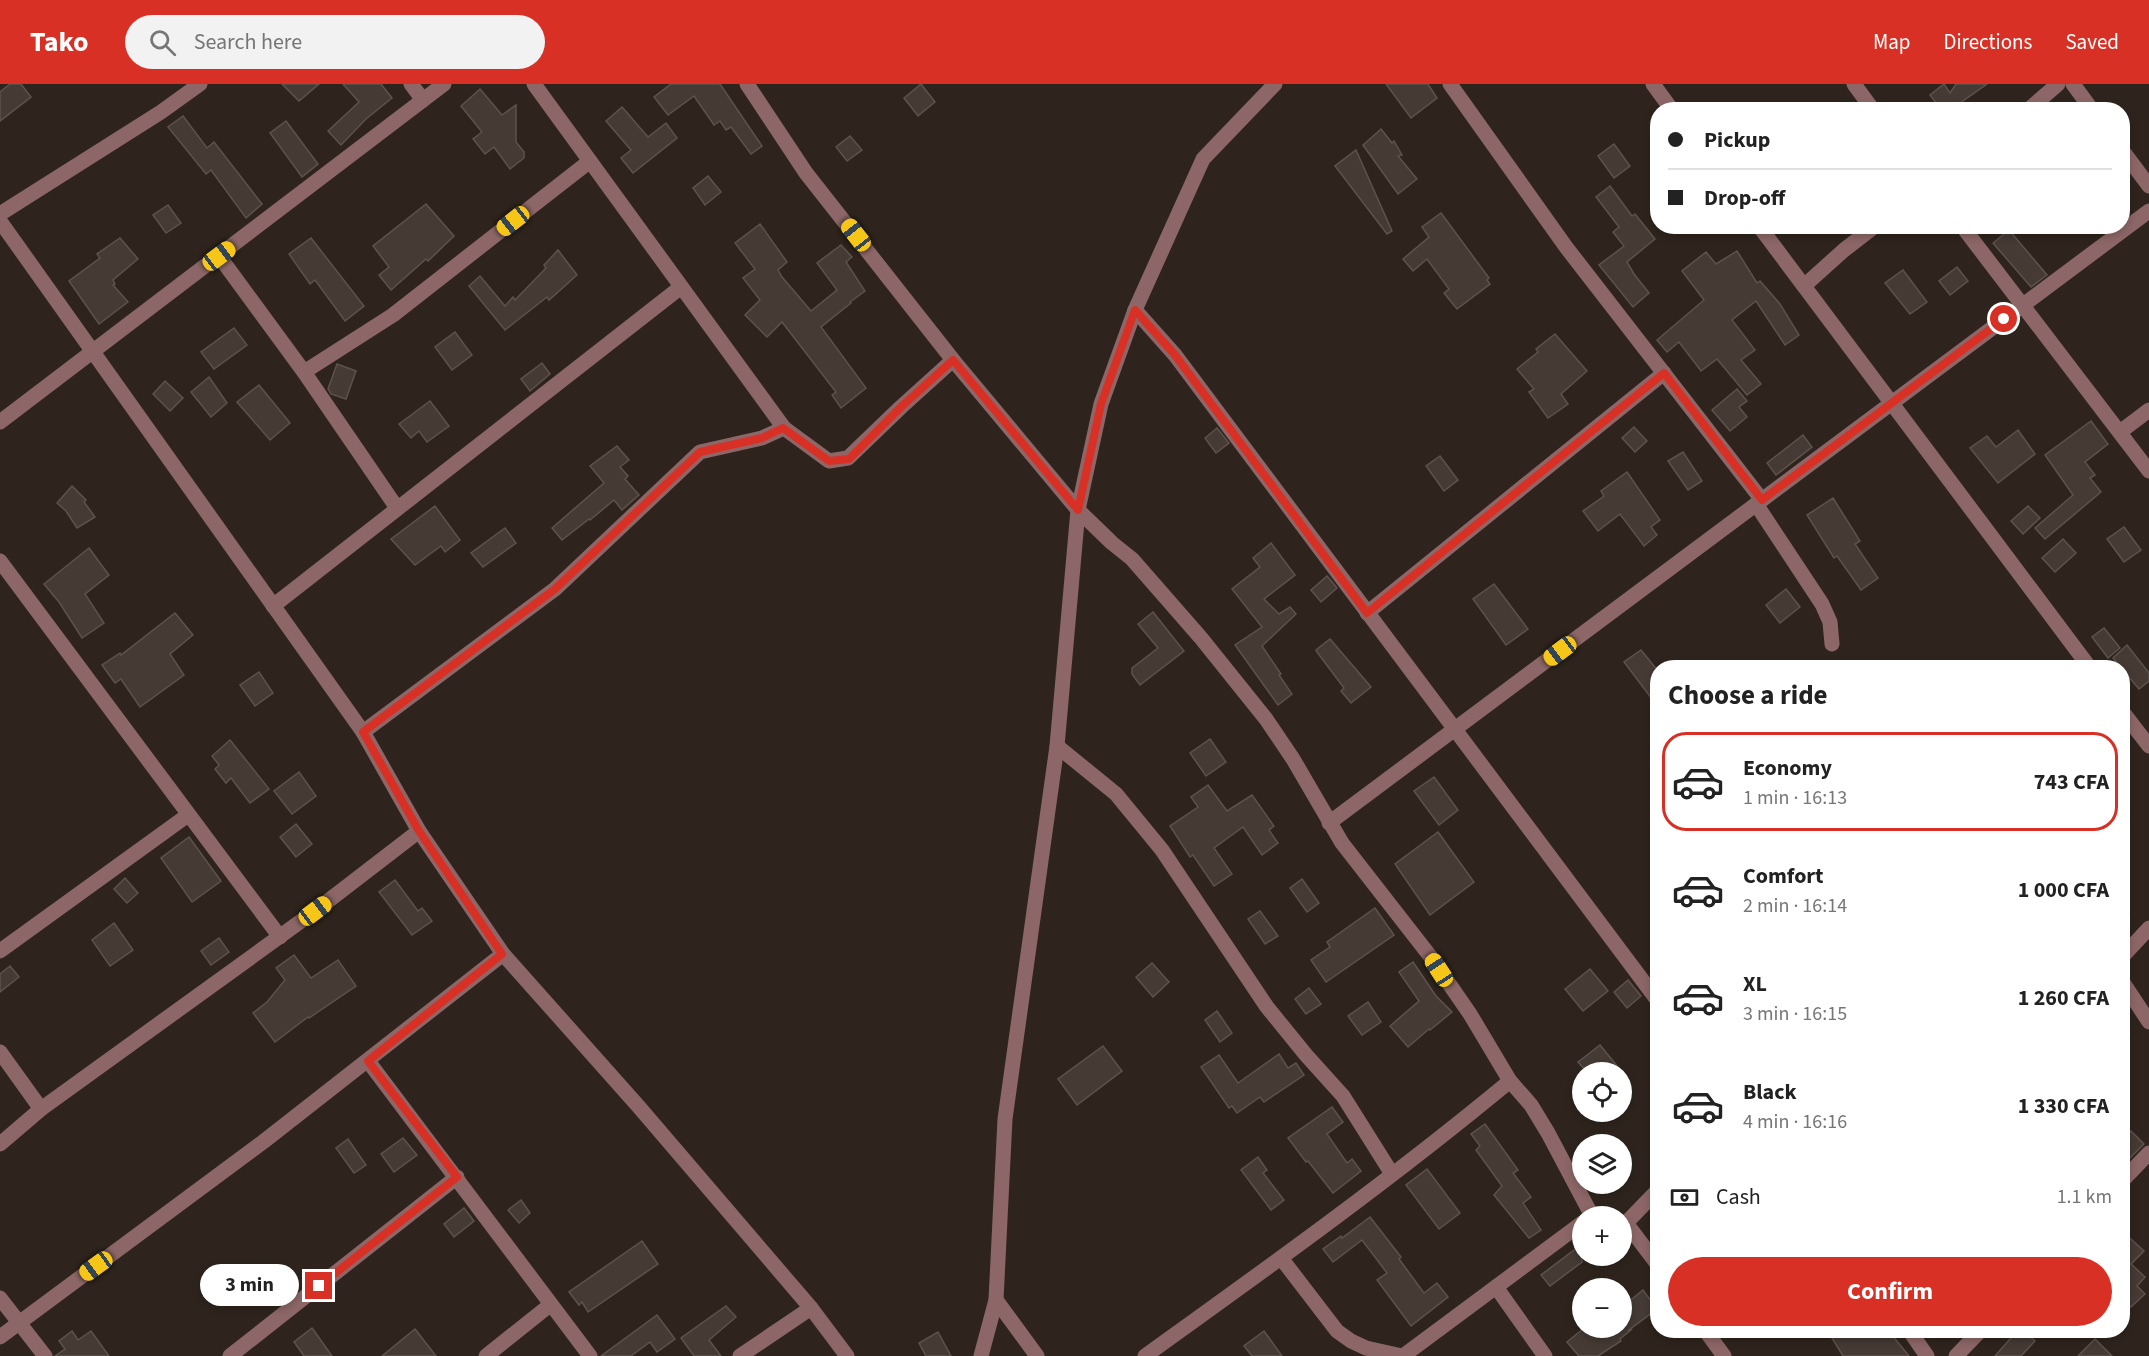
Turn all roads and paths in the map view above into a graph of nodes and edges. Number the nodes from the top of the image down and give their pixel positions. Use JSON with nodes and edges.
{"nodes":[{"id":1,"x":200,"y":84,"type":"edge"},
{"id":2,"x":411,"y":84,"type":"edge"},
{"id":3,"x":444,"y":84,"type":"edge"},
{"id":4,"x":534,"y":84,"type":"edge"},
{"id":5,"x":747,"y":84,"type":"edge"},
{"id":6,"x":1275,"y":84,"type":"edge"},
{"id":7,"x":1450,"y":84,"type":"edge"},
{"id":8,"x":1653,"y":84,"type":"edge"},
{"id":9,"x":1854,"y":84,"type":"edge"},
{"id":10,"x":2058,"y":84,"type":"edge"},
{"id":11,"x":2073,"y":84,"type":"edge"},
{"id":12,"x":423,"y":100,"type":"junction"},
{"id":13,"x":1666,"y":102,"type":"edge"},
{"id":14,"x":1867,"y":102,"type":"edge"},
{"id":15,"x":2037,"y":102,"type":"edge"},
{"id":16,"x":2086,"y":102,"type":"edge"},
{"id":17,"x":590,"y":161,"type":"junction"},
{"id":18,"x":2130,"y":161,"type":"edge"},
{"id":19,"x":2149,"y":186,"type":"edge"},
{"id":20,"x":2149,"y":210,"type":"edge"},
{"id":21,"x":1,"y":224,"type":"edge"},
{"id":22,"x":2130,"y":224,"type":"edge"},
{"id":23,"x":1765,"y":234,"type":"edge"},
{"id":24,"x":1865,"y":234,"type":"edge"},
{"id":25,"x":1968,"y":234,"type":"edge"},
{"id":26,"x":2117,"y":234,"type":"edge"},
{"id":27,"x":219,"y":256,"type":"junction"},
{"id":28,"x":1804,"y":286,"type":"junction"},
{"id":29,"x":681,"y":287,"type":"junction"},
{"id":30,"x":2022,"y":305,"type":"junction"},
{"id":31,"x":1135,"y":310,"type":"junction"},
{"id":32,"x":93,"y":352,"type":"junction"},
{"id":33,"x":953,"y":360,"type":"junction"},
{"id":34,"x":304,"y":372,"type":"junction"},
{"id":35,"x":1664,"y":373,"type":"junction"},
{"id":36,"x":1892,"y":403,"type":"junction"},
{"id":37,"x":2149,"y":410,"type":"edge"},
{"id":38,"x":0,"y":422,"type":"edge"},
{"id":39,"x":783,"y":428,"type":"junction"},
{"id":40,"x":2120,"y":432,"type":"junction"},
{"id":41,"x":2149,"y":471,"type":"edge"},
{"id":42,"x":1759,"y":502,"type":"junction"},
{"id":43,"x":397,"y":508,"type":"junction"},
{"id":44,"x":1078,"y":510,"type":"junction"},
{"id":45,"x":0,"y":561,"type":"edge"},
{"id":46,"x":273,"y":606,"type":"junction"},
{"id":47,"x":1367,"y":613,"type":"junction"},
{"id":48,"x":1833,"y":644,"type":"dead end"},
{"id":49,"x":2084,"y":660,"type":"edge"},
{"id":50,"x":2130,"y":721,"type":"edge"},
{"id":51,"x":1454,"y":729,"type":"junction"},
{"id":52,"x":363,"y":732,"type":"junction"},
{"id":53,"x":1057,"y":746,"type":"junction"},
{"id":54,"x":2149,"y":746,"type":"edge"},
{"id":55,"x":188,"y":814,"type":"junction"},
{"id":56,"x":1329,"y":823,"type":"junction"},
{"id":57,"x":419,"y":831,"type":"junction"},
{"id":58,"x":2149,"y":928,"type":"edge"},
{"id":59,"x":280,"y":937,"type":"junction"},
{"id":60,"x":2130,"y":948,"type":"edge"},
{"id":61,"x":0,"y":951,"type":"edge"},
{"id":62,"x":502,"y":954,"type":"junction"},
{"id":63,"x":1650,"y":990,"type":"edge"},
{"id":64,"x":2130,"y":993,"type":"edge"},
{"id":65,"x":2149,"y":1022,"type":"edge"},
{"id":66,"x":0,"y":1052,"type":"edge"},
{"id":67,"x":368,"y":1061,"type":"junction"},
{"id":68,"x":1510,"y":1081,"type":"junction"},
{"id":69,"x":41,"y":1109,"type":"junction"},
{"id":70,"x":0,"y":1144,"type":"edge"},
{"id":71,"x":2149,"y":1153,"type":"edge"},
{"id":72,"x":1392,"y":1173,"type":"junction"},
{"id":73,"x":2130,"y":1173,"type":"edge"},
{"id":74,"x":457,"y":1177,"type":"junction"},
{"id":75,"x":1650,"y":1198,"type":"edge"},
{"id":76,"x":1586,"y":1206,"type":"edge"},
{"id":77,"x":1632,"y":1214,"type":"edge"},
{"id":78,"x":1572,"y":1230,"type":"edge"},
{"id":79,"x":1632,"y":1232,"type":"edge"},
{"id":80,"x":1650,"y":1255,"type":"edge"},
{"id":81,"x":1281,"y":1258,"type":"junction"},
{"id":82,"x":1496,"y":1287,"type":"junction"},
{"id":83,"x":0,"y":1298,"type":"edge"},
{"id":84,"x":996,"y":1300,"type":"junction"},
{"id":85,"x":550,"y":1305,"type":"junction"},
{"id":86,"x":811,"y":1308,"type":"junction"},
{"id":87,"x":19,"y":1323,"type":"junction"},
{"id":88,"x":0,"y":1337,"type":"edge"},
{"id":89,"x":1711,"y":1338,"type":"edge"},
{"id":90,"x":1915,"y":1338,"type":"edge"},
{"id":91,"x":1973,"y":1338,"type":"edge"},
{"id":92,"x":235,"y":1355,"type":"edge"},
{"id":93,"x":45,"y":1356,"type":"edge"},
{"id":94,"x":486,"y":1356,"type":"edge"},
{"id":95,"x":590,"y":1356,"type":"edge"},
{"id":96,"x":740,"y":1356,"type":"edge"},
{"id":97,"x":847,"y":1356,"type":"edge"},
{"id":98,"x":981,"y":1356,"type":"edge"},
{"id":99,"x":1037,"y":1356,"type":"edge"},
{"id":100,"x":1145,"y":1356,"type":"edge"},
{"id":101,"x":1403,"y":1356,"type":"edge"},
{"id":102,"x":1545,"y":1356,"type":"edge"},
{"id":103,"x":1724,"y":1356,"type":"edge"},
{"id":104,"x":1927,"y":1356,"type":"edge"},
{"id":105,"x":1956,"y":1356,"type":"edge"}],
"edges":[{"from":1,"to":21,"type":"street"},
{"from":2,"to":12,"type":"street"},
{"from":3,"to":12,"type":"street"},
{"from":4,"to":17,"type":"street"},
{"from":5,"to":33,"type":"street"},
{"from":6,"to":31,"type":"street"},
{"from":7,"to":35,"type":"street"},
{"from":8,"to":13,"type":"street"},
{"from":9,"to":14,"type":"street"},
{"from":10,"to":15,"type":"street"},
{"from":11,"to":16,"type":"street"},
{"from":12,"to":27,"type":"street"},
{"from":17,"to":29,"type":"street"},
{"from":17,"to":34,"type":"street"},
{"from":18,"to":19,"type":"street"},
{"from":20,"to":22,"type":"street"},
{"from":21,"to":32,"type":"street"},
{"from":23,"to":28,"type":"street"},
{"from":24,"to":28,"type":"street"},
{"from":25,"to":30,"type":"street"},
{"from":26,"to":30,"type":"street"},
{"from":27,"to":32,"type":"street"},
{"from":27,"to":34,"type":"street"},
{"from":28,"to":36,"type":"street"},
{"from":29,"to":39,"type":"street"},
{"from":29,"to":43,"type":"street"},
{"from":30,"to":36,"type":"street"},
{"from":30,"to":40,"type":"street"},
{"from":31,"to":44,"type":"street"},
{"from":31,"to":47,"type":"street"},
{"from":32,"to":38,"type":"street"},
{"from":32,"to":46,"type":"street"},
{"from":33,"to":39,"type":"street"},
{"from":33,"to":44,"type":"street"},
{"from":34,"to":43,"type":"street"},
{"from":35,"to":42,"type":"street"},
{"from":35,"to":47,"type":"street"},
{"from":36,"to":42,"type":"street"},
{"from":36,"to":49,"type":"street"},
{"from":37,"to":40,"type":"street"},
{"from":39,"to":52,"type":"street"},
{"from":40,"to":41,"type":"street"},
{"from":42,"to":48,"type":"street"},
{"from":42,"to":51,"type":"street"},
{"from":43,"to":46,"type":"street"},
{"from":44,"to":53,"type":"street"},
{"from":44,"to":56,"type":"street"},
{"from":45,"to":55,"type":"street"},
{"from":46,"to":52,"type":"street"},
{"from":47,"to":51,"type":"street"},
{"from":50,"to":54,"type":"street"},
{"from":51,"to":56,"type":"street"},
{"from":51,"to":63,"type":"street"},
{"from":52,"to":57,"type":"street"},
{"from":53,"to":72,"type":"street"},
{"from":53,"to":84,"type":"street"},
{"from":55,"to":59,"type":"street"},
{"from":55,"to":61,"type":"street"},
{"from":56,"to":68,"type":"street"},
{"from":57,"to":59,"type":"street"},
{"from":57,"to":62,"type":"street"},
{"from":58,"to":60,"type":"street"},
{"from":59,"to":69,"type":"street"},
{"from":62,"to":67,"type":"street"},
{"from":62,"to":86,"type":"street"},
{"from":64,"to":65,"type":"street"},
{"from":66,"to":69,"type":"street"},
{"from":67,"to":74,"type":"street"},
{"from":67,"to":87,"type":"street"},
{"from":68,"to":72,"type":"street"},
{"from":68,"to":76,"type":"street"},
{"from":69,"to":70,"type":"street"},
{"from":71,"to":73,"type":"street"},
{"from":72,"to":81,"type":"street"},
{"from":74,"to":85,"type":"street"},
{"from":74,"to":92,"type":"street"},
{"from":75,"to":77,"type":"street"},
{"from":78,"to":82,"type":"street"},
{"from":79,"to":80,"type":"street"},
{"from":81,"to":100,"type":"street"},
{"from":81,"to":101,"type":"street"},
{"from":82,"to":101,"type":"street"},
{"from":82,"to":102,"type":"street"},
{"from":83,"to":87,"type":"street"},
{"from":84,"to":98,"type":"street"},
{"from":84,"to":99,"type":"street"},
{"from":85,"to":94,"type":"street"},
{"from":85,"to":95,"type":"street"},
{"from":86,"to":96,"type":"street"},
{"from":86,"to":97,"type":"street"},
{"from":87,"to":88,"type":"street"},
{"from":87,"to":93,"type":"street"},
{"from":89,"to":103,"type":"street"},
{"from":90,"to":104,"type":"street"},
{"from":91,"to":105,"type":"street"}]}
